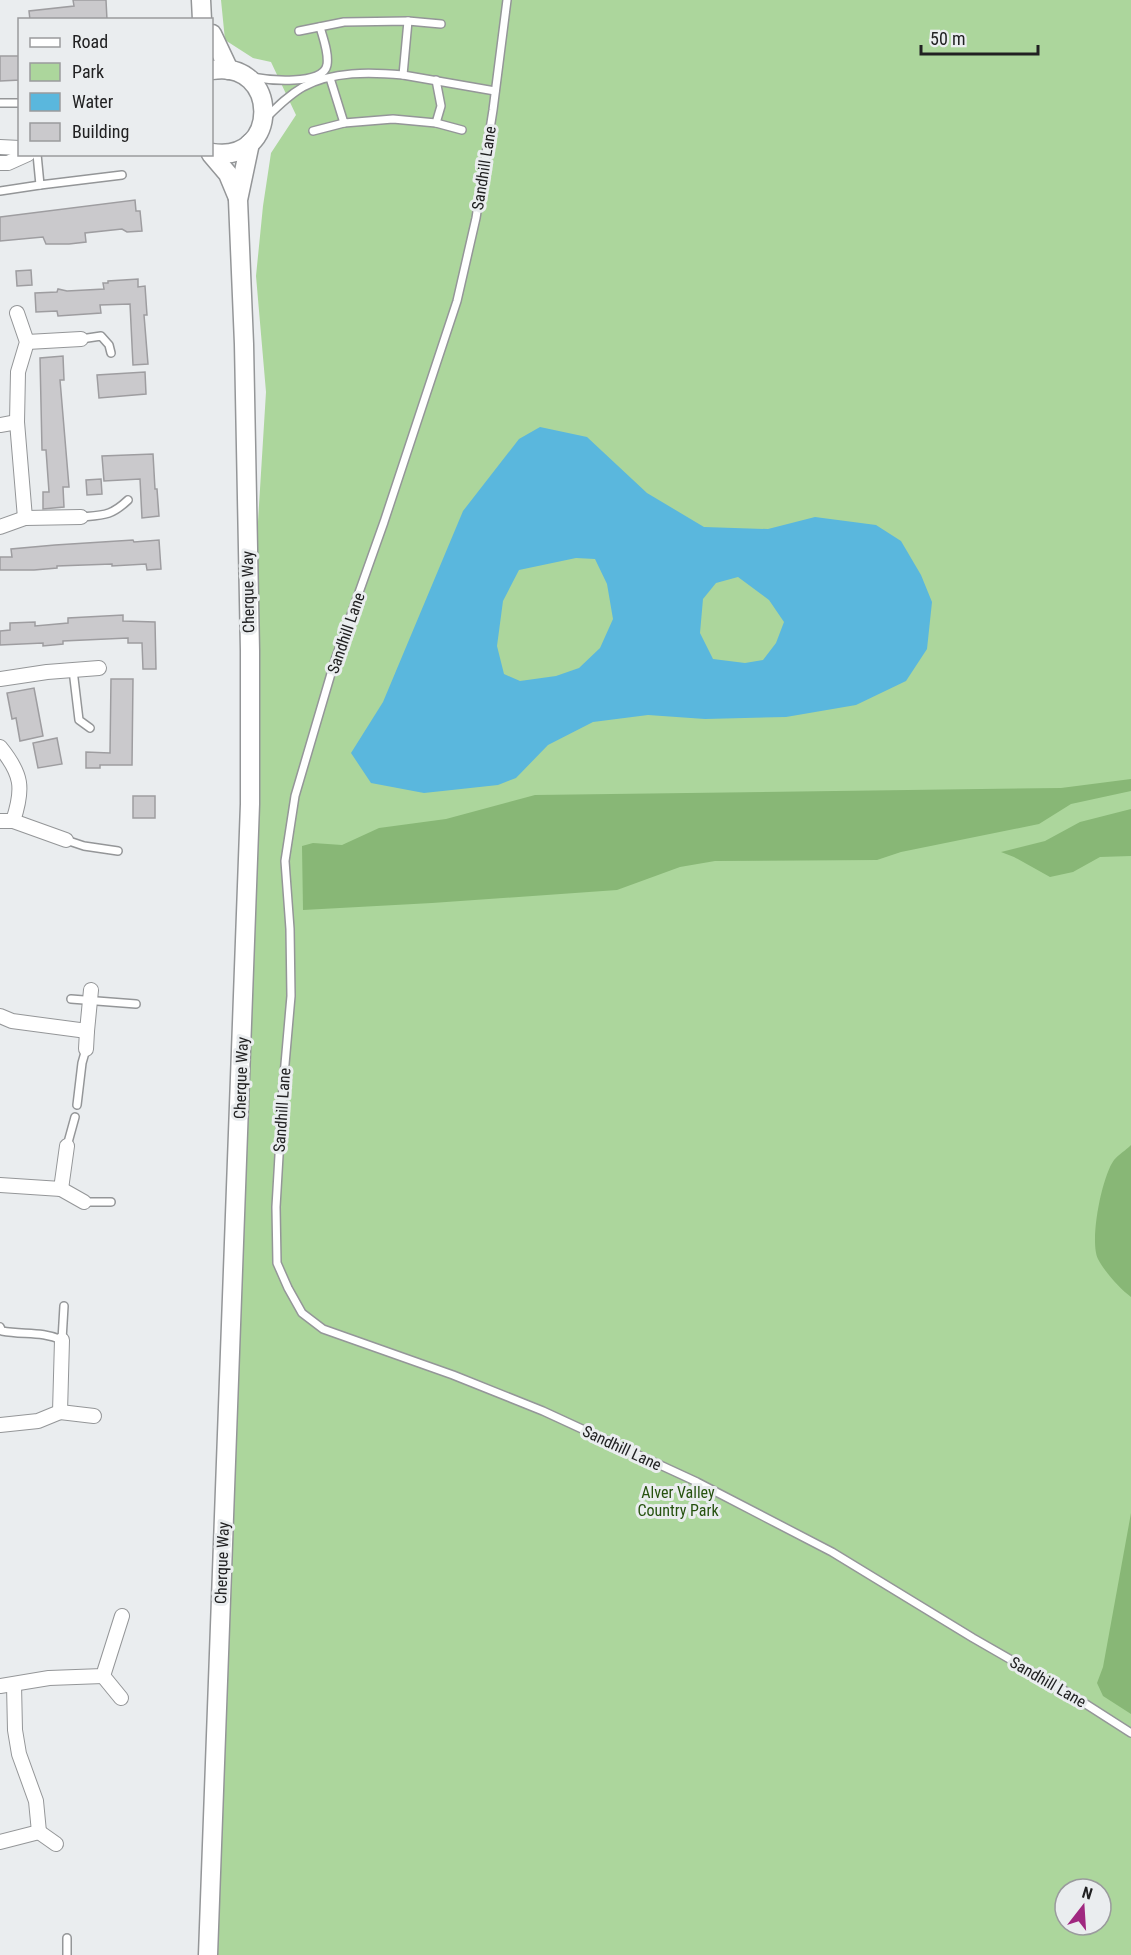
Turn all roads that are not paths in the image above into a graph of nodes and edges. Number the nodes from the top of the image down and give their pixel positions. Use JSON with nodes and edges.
{"nodes":[{"id":1,"x":507,"y":0,"type":"edge"},
{"id":2,"x":408,"y":21,"type":"junction"},
{"id":3,"x":441,"y":24,"type":"dead end"},
{"id":4,"x":320,"y":27,"type":"junction"},
{"id":5,"x":299,"y":31,"type":"dead end"},
{"id":6,"x":213,"y":36,"type":"edge"},
{"id":7,"x":228,"y":72,"type":"edge"},
{"id":8,"x":403,"y":75,"type":"junction"},
{"id":9,"x":330,"y":78,"type":"junction"},
{"id":10,"x":436,"y":80,"type":"junction"},
{"id":11,"x":495,"y":91,"type":"junction"},
{"id":12,"x":0,"y":103,"type":"edge"},
{"id":13,"x":18,"y":103,"type":"edge"},
{"id":14,"x":263,"y":121,"type":"junction"},
{"id":15,"x":344,"y":123,"type":"junction"},
{"id":16,"x":436,"y":123,"type":"junction"},
{"id":17,"x":462,"y":130,"type":"dead end"},
{"id":18,"x":313,"y":131,"type":"dead end"},
{"id":19,"x":250,"y":143,"type":"junction"},
{"id":20,"x":0,"y":147,"type":"edge"},
{"id":21,"x":18,"y":148,"type":"edge"},
{"id":22,"x":213,"y":154,"type":"edge"},
{"id":23,"x":24,"y":156,"type":"edge"},
{"id":24,"x":38,"y":156,"type":"edge"},
{"id":25,"x":213,"y":156,"type":"edge"},
{"id":26,"x":0,"y":163,"type":"edge"},
{"id":27,"x":122,"y":175,"type":"dead end"},
{"id":28,"x":40,"y":185,"type":"junction"},
{"id":29,"x":0,"y":191,"type":"edge"},
{"id":30,"x":238,"y":200,"type":"junction"},
{"id":31,"x":17,"y":313,"type":"dead end"},
{"id":32,"x":81,"y":339,"type":"joint"},
{"id":33,"x":27,"y":342,"type":"junction"},
{"id":34,"x":111,"y":353,"type":"dead end"},
{"id":35,"x":16,"y":422,"type":"junction"},
{"id":36,"x":0,"y":425,"type":"edge"},
{"id":37,"x":128,"y":500,"type":"dead end"},
{"id":38,"x":81,"y":517,"type":"joint"},
{"id":39,"x":25,"y":518,"type":"junction"},
{"id":40,"x":0,"y":527,"type":"edge"},
{"id":41,"x":99,"y":668,"type":"dead end"},
{"id":42,"x":73,"y":670,"type":"junction"},
{"id":43,"x":0,"y":679,"type":"edge"},
{"id":44,"x":90,"y":728,"type":"dead end"},
{"id":45,"x":0,"y":747,"type":"edge"},
{"id":46,"x":7,"y":821,"type":"edge"},
{"id":47,"x":66,"y":840,"type":"joint"},
{"id":48,"x":118,"y":851,"type":"dead end"},
{"id":49,"x":91,"y":995,"type":"junction"},
{"id":50,"x":71,"y":999,"type":"dead end"},
{"id":51,"x":136,"y":1004,"type":"dead end"},
{"id":52,"x":0,"y":1016,"type":"edge"},
{"id":53,"x":87,"y":1030,"type":"junction"},
{"id":54,"x":86,"y":1048,"type":"joint"},
{"id":55,"x":76,"y":1105,"type":"dead end"},
{"id":56,"x":75,"y":1117,"type":"dead end"},
{"id":57,"x":67,"y":1146,"type":"joint"},
{"id":58,"x":0,"y":1185,"type":"edge"},
{"id":59,"x":61,"y":1189,"type":"junction"},
{"id":60,"x":84,"y":1202,"type":"joint"},
{"id":61,"x":111,"y":1202,"type":"dead end"},
{"id":62,"x":64,"y":1306,"type":"dead end"},
{"id":63,"x":0,"y":1327,"type":"edge"},
{"id":64,"x":62,"y":1340,"type":"junction"},
{"id":65,"x":60,"y":1412,"type":"junction"},
{"id":66,"x":94,"y":1416,"type":"dead end"},
{"id":67,"x":0,"y":1425,"type":"edge"},
{"id":68,"x":122,"y":1616,"type":"dead end"},
{"id":69,"x":103,"y":1676,"type":"junction"},
{"id":70,"x":7,"y":1686,"type":"edge"},
{"id":71,"x":121,"y":1698,"type":"dead end"},
{"id":72,"x":1131,"y":1733,"type":"edge"},
{"id":73,"x":39,"y":1832,"type":"junction"},
{"id":74,"x":0,"y":1842,"type":"edge"},
{"id":75,"x":56,"y":1844,"type":"dead end"},
{"id":76,"x":67,"y":1938,"type":"dead end"},
{"id":77,"x":67,"y":1955,"type":"edge"},
{"id":78,"x":208,"y":1955,"type":"edge"}],
"edges":[{"from":1,"to":11,"type":"lane","name":"Sandhill Lane"},
{"from":2,"to":3,"type":"lane"},
{"from":2,"to":4,"type":"lane"},
{"from":2,"to":8,"type":"lane"},
{"from":4,"to":5,"type":"lane"},
{"from":4,"to":7,"type":"lane"},
{"from":6,"to":7,"type":"street"},
{"from":7,"to":14,"type":"street"},
{"from":8,"to":9,"type":"lane"},
{"from":8,"to":10,"type":"lane"},
{"from":9,"to":14,"type":"lane"},
{"from":9,"to":15,"type":"lane"},
{"from":10,"to":11,"type":"lane"},
{"from":10,"to":16,"type":"lane"},
{"from":11,"to":72,"type":"lane","name":"Sandhill Lane"},
{"from":12,"to":13,"type":"lane"},
{"from":14,"to":19,"type":"street","name":"Cherque Way"},
{"from":15,"to":16,"type":"lane"},
{"from":15,"to":18,"type":"lane"},
{"from":16,"to":17,"type":"lane"},
{"from":19,"to":22,"type":"street"},
{"from":19,"to":30,"type":"street","name":"Cherque Way"},
{"from":20,"to":21,"type":"street"},
{"from":23,"to":26,"type":"street"},
{"from":24,"to":28,"type":"lane"},
{"from":25,"to":30,"type":"street","name":"Cherque Way"},
{"from":27,"to":28,"type":"lane"},
{"from":28,"to":29,"type":"lane"},
{"from":30,"to":78,"type":"street","name":"Cherque Way"},
{"from":31,"to":33,"type":"street"},
{"from":32,"to":33,"type":"street"},
{"from":32,"to":34,"type":"lane"},
{"from":33,"to":35,"type":"street"},
{"from":35,"to":36,"type":"street"},
{"from":35,"to":39,"type":"street"},
{"from":37,"to":38,"type":"lane"},
{"from":38,"to":39,"type":"street"},
{"from":39,"to":40,"type":"street"},
{"from":41,"to":42,"type":"street"},
{"from":42,"to":43,"type":"street"},
{"from":42,"to":44,"type":"lane"},
{"from":45,"to":46,"type":"street"},
{"from":46,"to":47,"type":"street"},
{"from":47,"to":48,"type":"lane"},
{"from":49,"to":50,"type":"lane"},
{"from":49,"to":51,"type":"lane"},
{"from":49,"to":53,"type":"street"},
{"from":52,"to":53,"type":"street"},
{"from":53,"to":54,"type":"street"},
{"from":54,"to":55,"type":"lane"},
{"from":56,"to":57,"type":"lane"},
{"from":57,"to":59,"type":"street"},
{"from":58,"to":59,"type":"street"},
{"from":59,"to":60,"type":"street"},
{"from":60,"to":61,"type":"lane"},
{"from":62,"to":64,"type":"lane"},
{"from":63,"to":64,"type":"lane"},
{"from":64,"to":65,"type":"street"},
{"from":65,"to":66,"type":"street"},
{"from":65,"to":67,"type":"street"},
{"from":68,"to":69,"type":"street"},
{"from":69,"to":70,"type":"street"},
{"from":69,"to":71,"type":"street"},
{"from":70,"to":73,"type":"street"},
{"from":73,"to":74,"type":"street"},
{"from":73,"to":75,"type":"street"},
{"from":76,"to":77,"type":"lane"}]}
